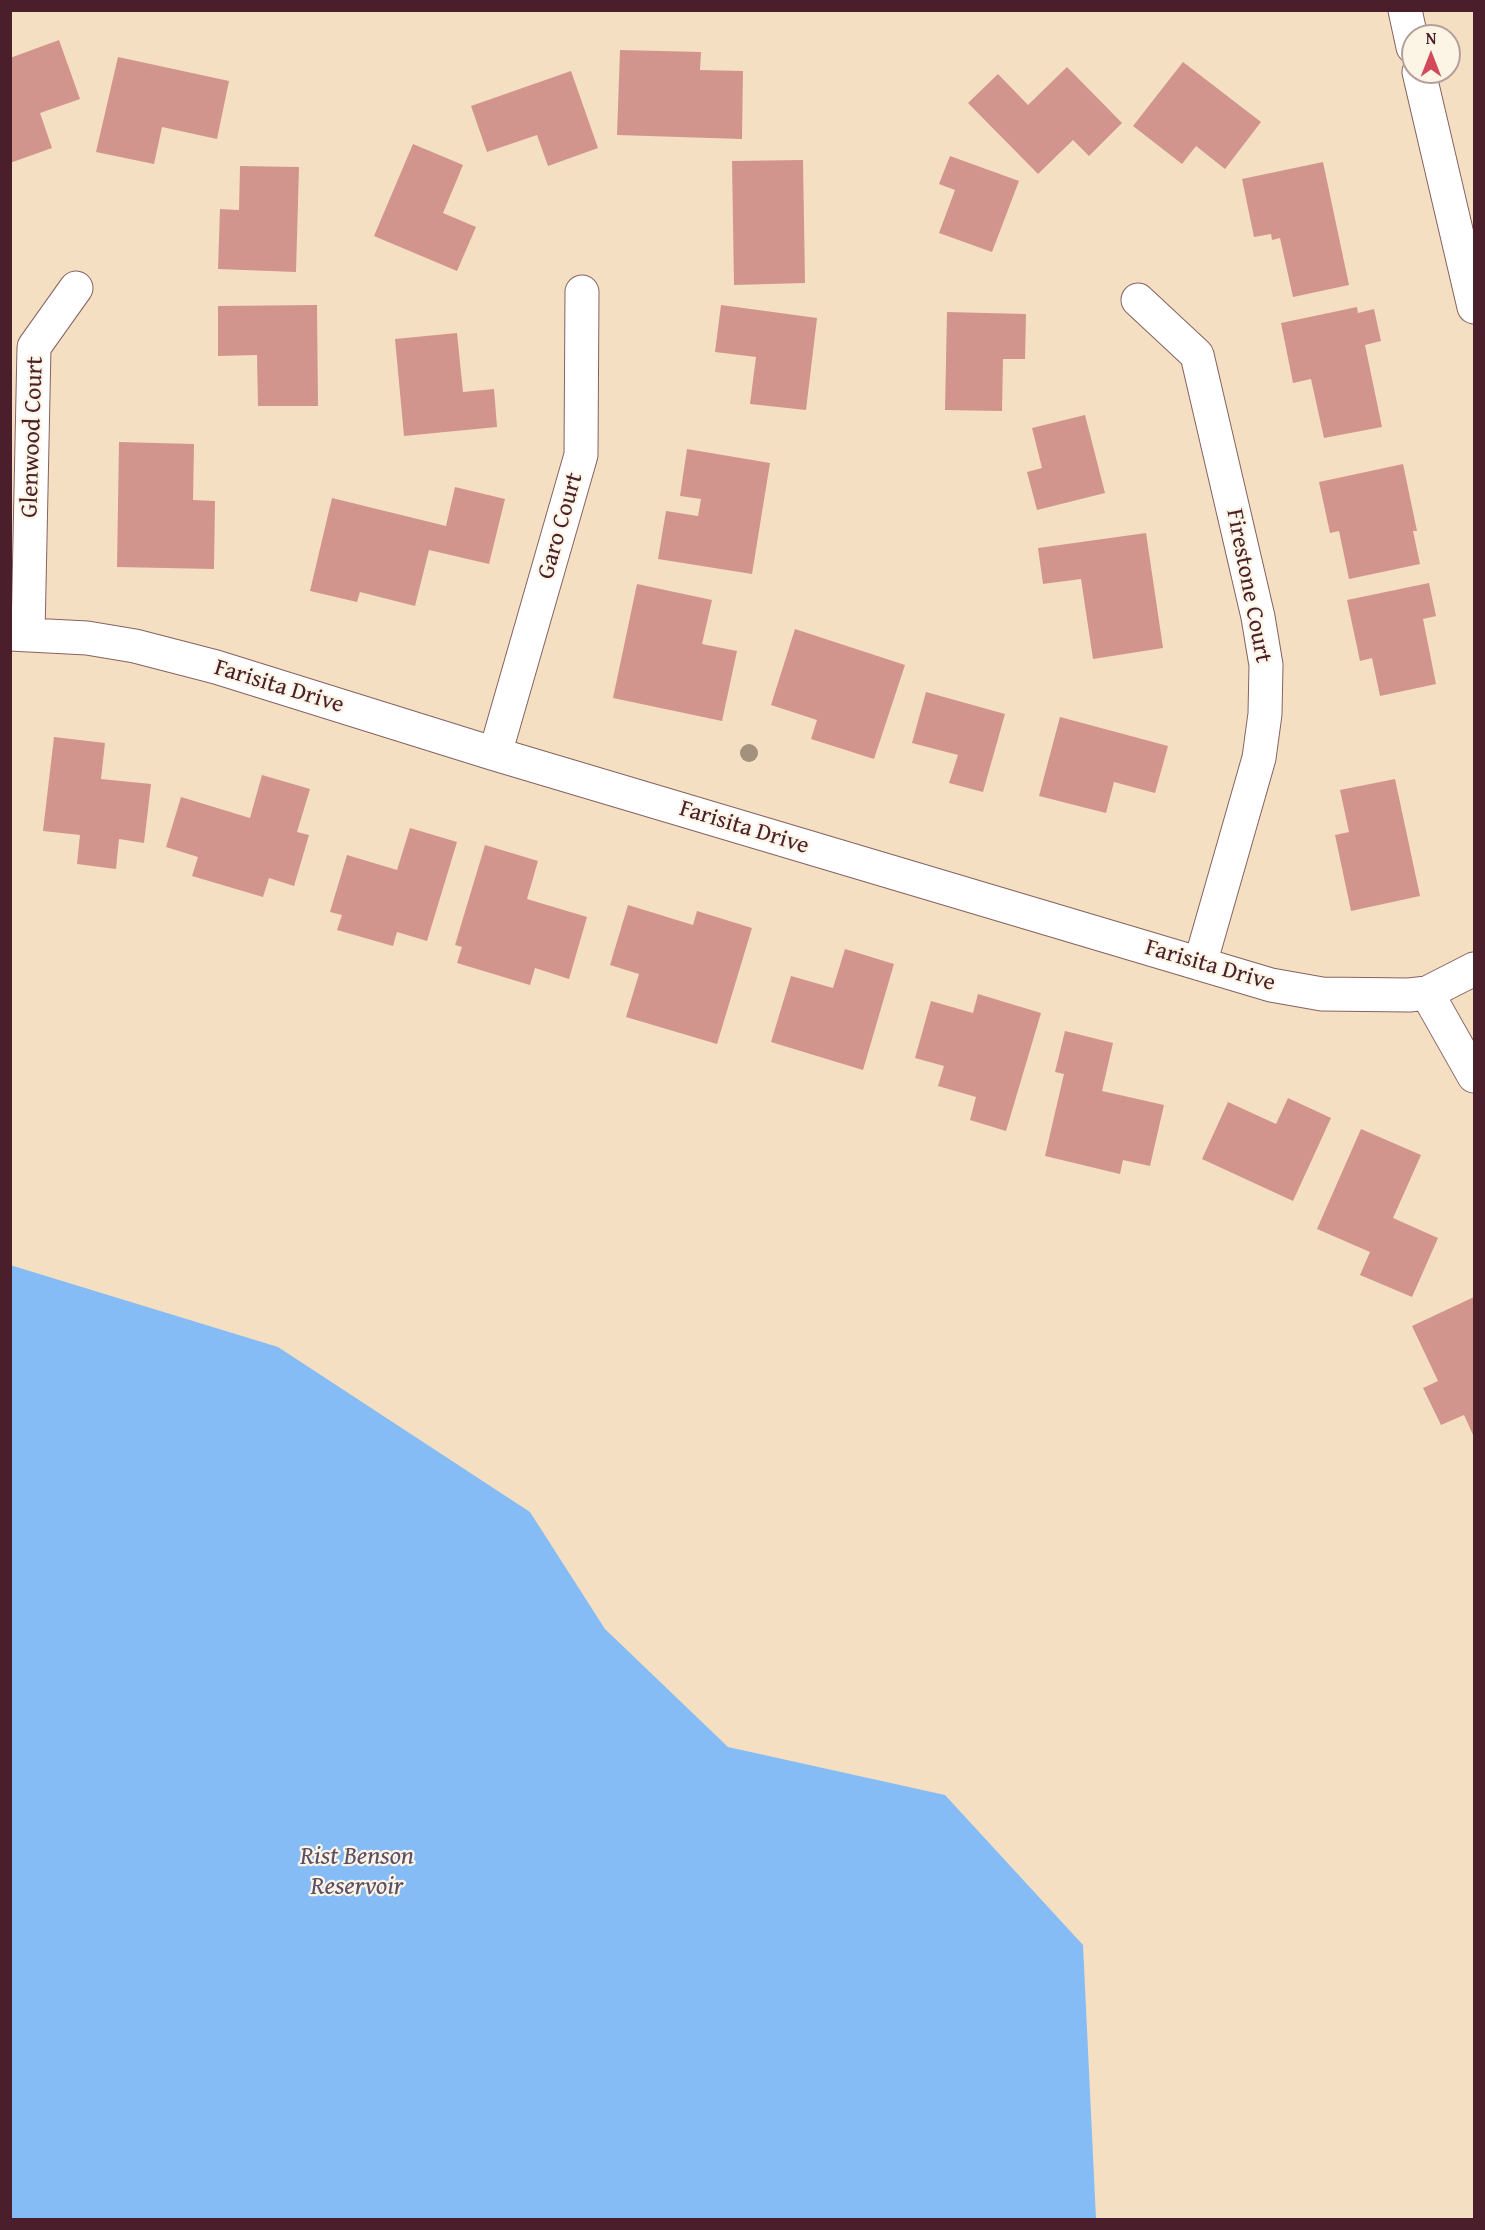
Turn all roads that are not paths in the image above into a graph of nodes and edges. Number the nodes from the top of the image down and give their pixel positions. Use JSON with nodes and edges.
{"nodes":[{"id":1,"x":1422,"y":84,"type":"edge"},
{"id":2,"x":76,"y":288,"type":"dead end"},
{"id":3,"x":582,"y":292,"type":"dead end"},
{"id":4,"x":1138,"y":300,"type":"dead end"},
{"id":5,"x":1474,"y":307,"type":"edge"},
{"id":6,"x":19,"y":634,"type":"edge"},
{"id":7,"x":495,"y":754,"type":"junction"},
{"id":8,"x":1200,"y":964,"type":"junction"},
{"id":9,"x":1474,"y":969,"type":"edge"},
{"id":10,"x":1427,"y":993,"type":"junction"},
{"id":11,"x":1474,"y":1076,"type":"edge"}],
"edges":[{"from":1,"to":5,"type":"street"},
{"from":2,"to":6,"type":"street","name":"Glenwood Court"},
{"from":3,"to":7,"type":"street","name":"Garo Court"},
{"from":4,"to":8,"type":"street","name":"Firestone Court"},
{"from":6,"to":7,"type":"street","name":"Farisita Drive"},
{"from":7,"to":8,"type":"street","name":"Farisita Drive"},
{"from":8,"to":10,"type":"street","name":"Farisita Drive"},
{"from":9,"to":10,"type":"street","name":"Farisita Drive"},
{"from":10,"to":11,"type":"street"}]}
